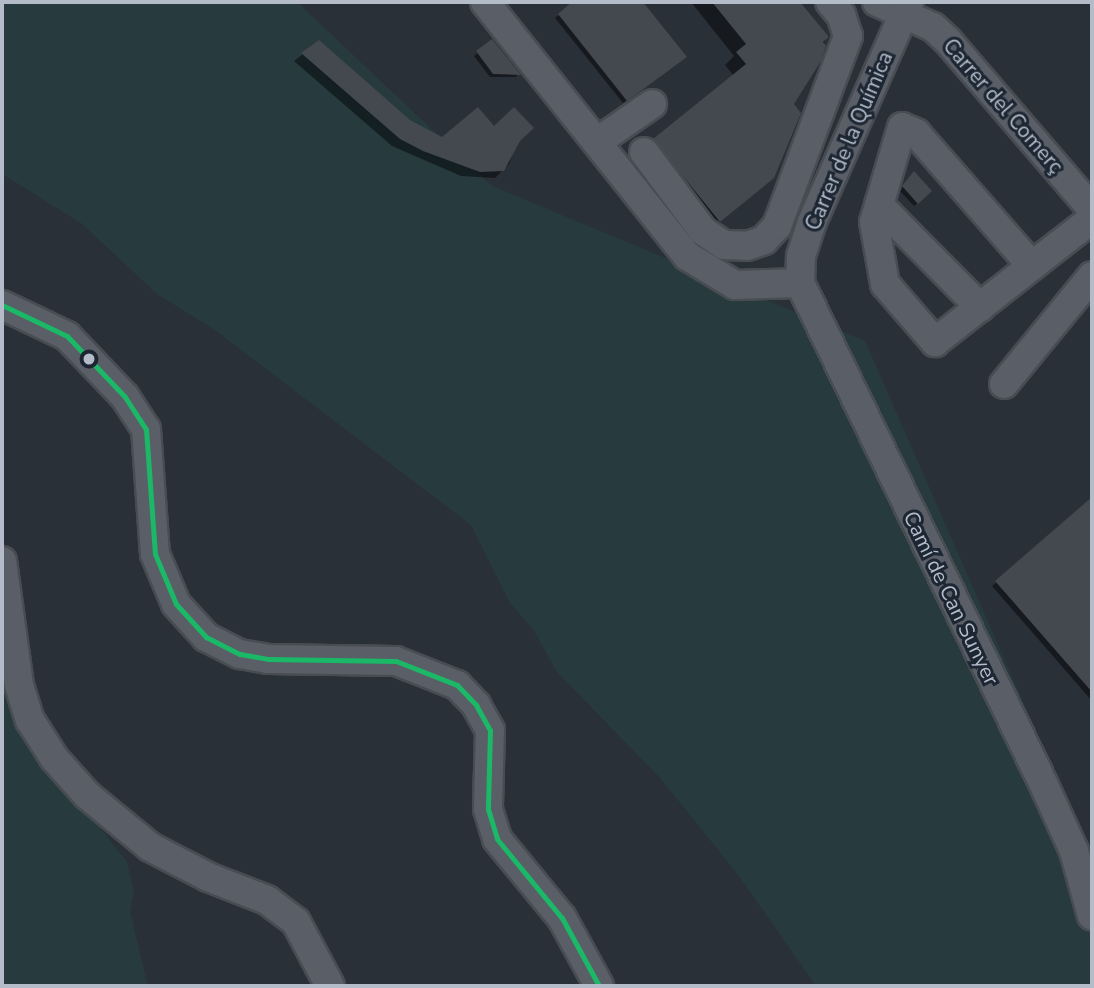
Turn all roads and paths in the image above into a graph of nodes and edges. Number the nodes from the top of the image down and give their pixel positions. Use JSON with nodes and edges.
{"nodes":[{"id":1,"x":485,"y":2,"type":"edge"},
{"id":2,"x":830,"y":2,"type":"edge"},
{"id":3,"x":877,"y":2,"type":"edge"},
{"id":4,"x":907,"y":7,"type":"edge"},
{"id":5,"x":652,"y":104,"type":"dead end"},
{"id":6,"x":812,"y":140,"type":"junction"},
{"id":7,"x":597,"y":142,"type":"junction"},
{"id":8,"x":844,"y":151,"type":"junction"},
{"id":9,"x":644,"y":152,"type":"dead end"},
{"id":10,"x":879,"y":205,"type":"junction"},
{"id":11,"x":1092,"y":209,"type":"edge"},
{"id":12,"x":1092,"y":219,"type":"edge"},
{"id":13,"x":1032,"y":266,"type":"junction"},
{"id":14,"x":1092,"y":276,"type":"edge"},
{"id":15,"x":800,"y":283,"type":"junction"},
{"id":16,"x":2,"y":305,"type":"edge"},
{"id":17,"x":980,"y":307,"type":"junction"},
{"id":18,"x":1004,"y":384,"type":"dead end"},
{"id":19,"x":2,"y":561,"type":"edge"},
{"id":20,"x":1092,"y":916,"type":"edge"},
{"id":21,"x":330,"y":986,"type":"edge"},
{"id":22,"x":599,"y":986,"type":"edge"}],
"edges":[{"from":1,"to":7,"type":"street"},
{"from":2,"to":6,"type":"street"},
{"from":3,"to":4,"type":"street","name":"Carrer del Comerç"},
{"from":4,"to":8,"type":"street","name":"Carrer de la Química"},
{"from":4,"to":11,"type":"street","name":"Carrer del Comerç"},
{"from":5,"to":7,"type":"street"},
{"from":6,"to":8,"type":"street"},
{"from":6,"to":9,"type":"street"},
{"from":7,"to":15,"type":"street"},
{"from":8,"to":15,"type":"street","name":"Carrer de la Química"},
{"from":10,"to":13,"type":"street"},
{"from":10,"to":17,"type":"street"},
{"from":10,"to":17,"type":"street"},
{"from":12,"to":13,"type":"street"},
{"from":13,"to":17,"type":"street"},
{"from":14,"to":18,"type":"street"},
{"from":15,"to":20,"type":"street","name":"Camí de Can Sunyer"},
{"from":16,"to":22,"type":"street"},
{"from":19,"to":21,"type":"street"}]}
